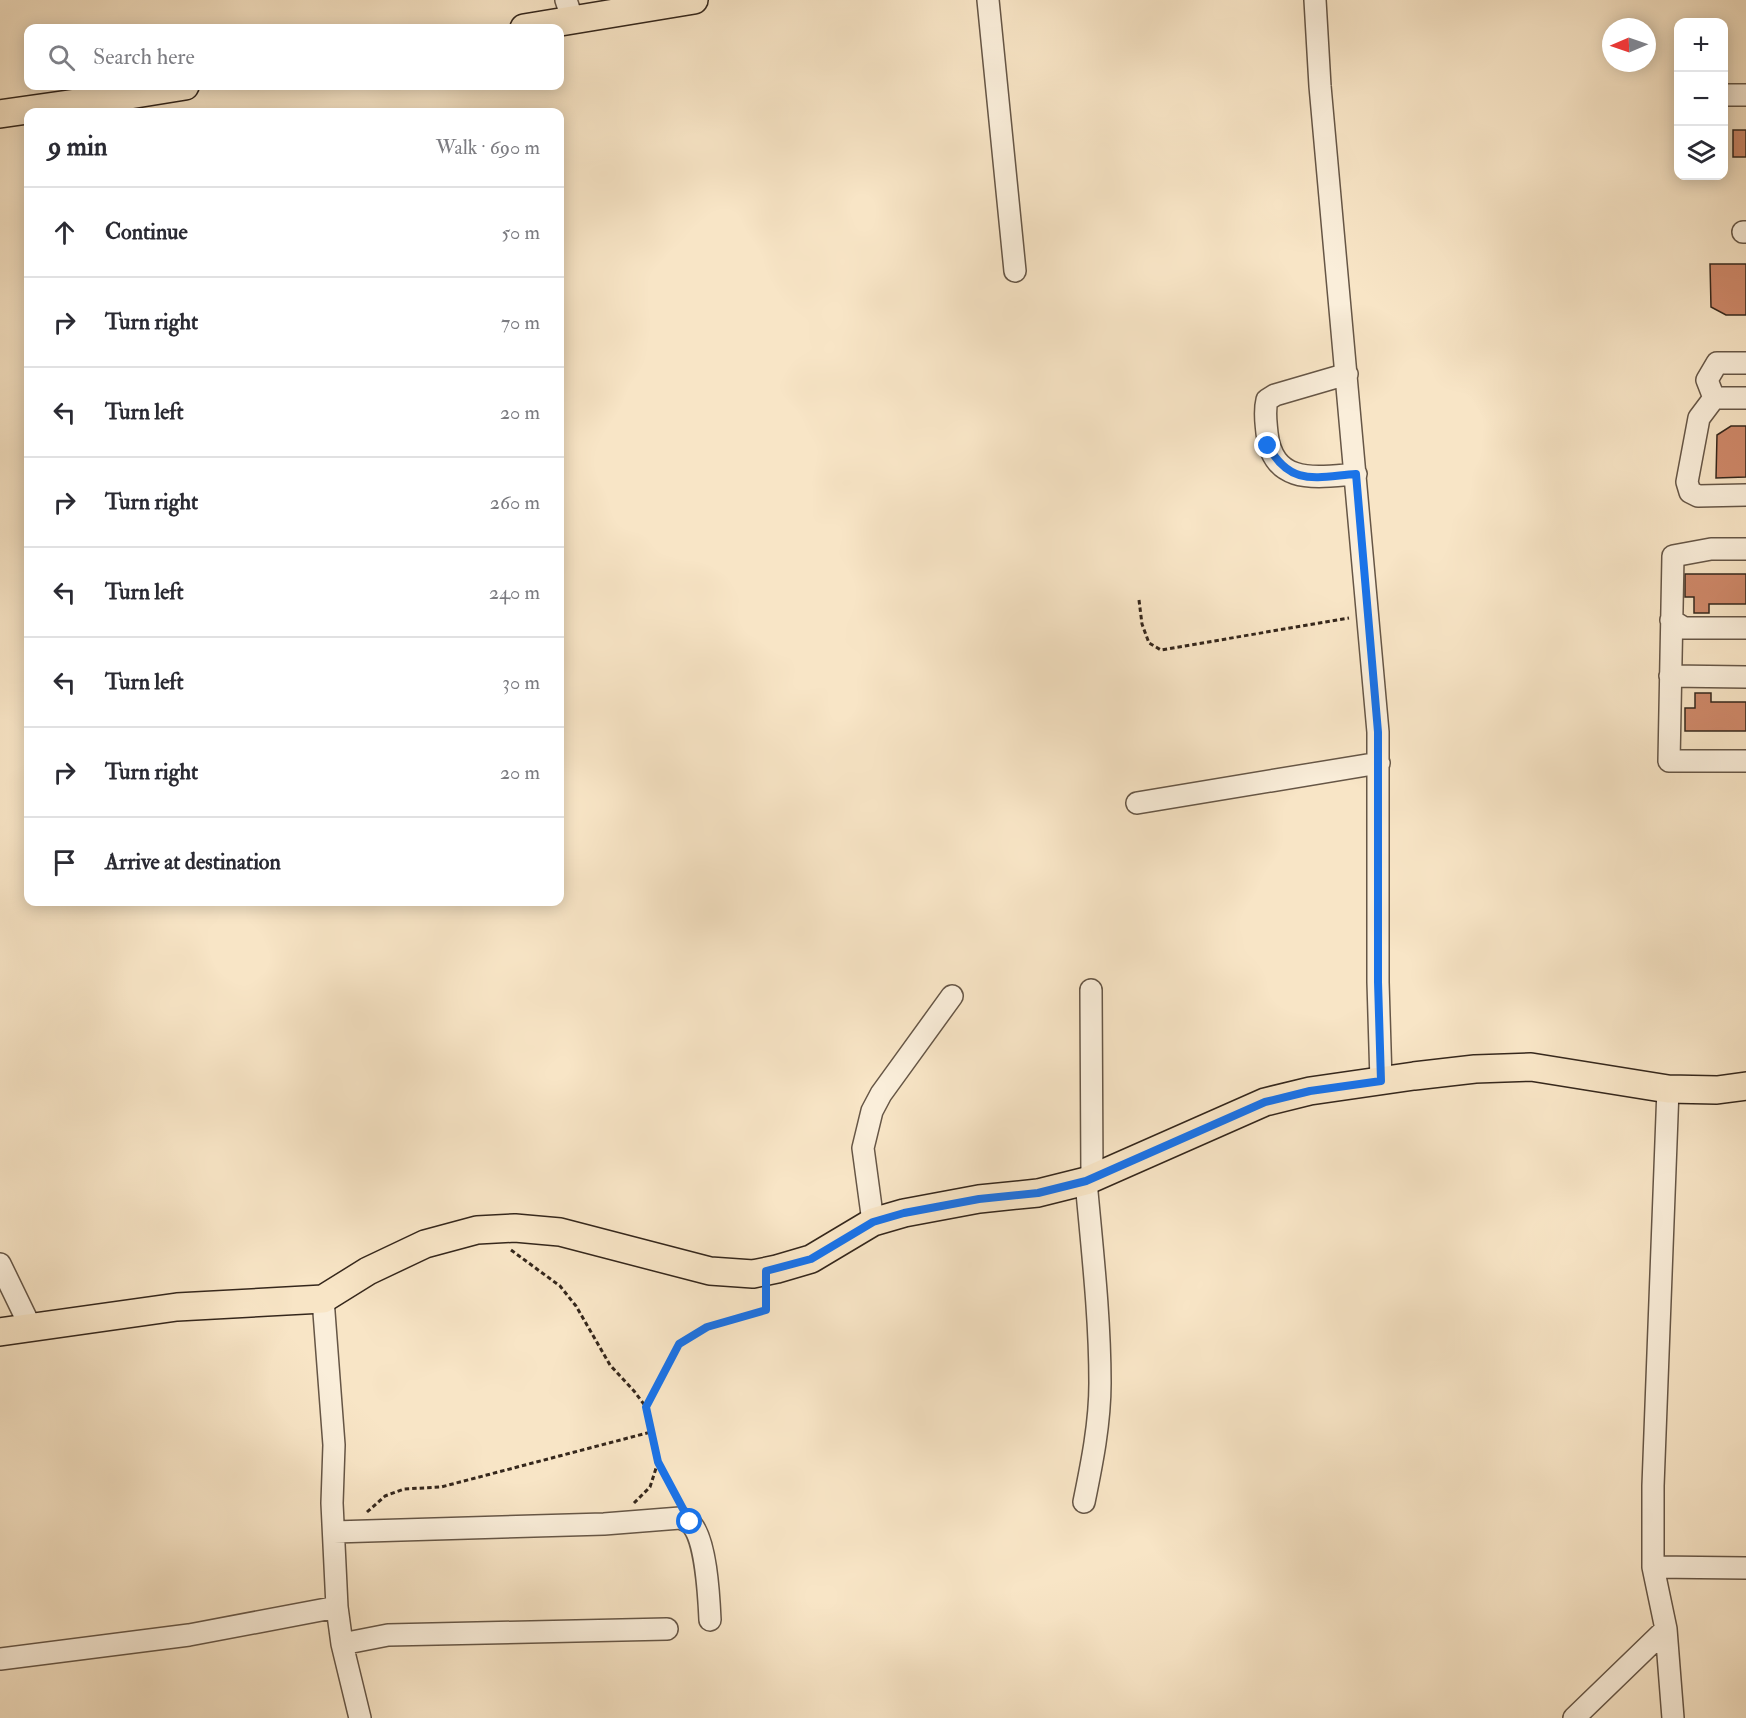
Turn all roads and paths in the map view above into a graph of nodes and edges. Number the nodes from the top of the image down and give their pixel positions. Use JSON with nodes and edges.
{"nodes":[{"id":1,"x":694,"y":0,"type":"edge"},
{"id":2,"x":988,"y":0,"type":"edge"},
{"id":3,"x":1315,"y":0,"type":"edge"},
{"id":4,"x":569,"y":10,"type":"edge"},
{"id":5,"x":534,"y":24,"type":"edge"},
{"id":6,"x":159,"y":90,"type":"edge"},
{"id":7,"x":40,"y":108,"type":"edge"},
{"id":8,"x":24,"y":110,"type":"edge"},
{"id":9,"x":0,"y":114,"type":"edge"},
{"id":10,"x":1015,"y":271,"type":"dead end"},
{"id":11,"x":1746,"y":348,"type":"edge"},
{"id":12,"x":1737,"y":363,"type":"edge"},
{"id":13,"x":1347,"y":374,"type":"junction"},
{"id":14,"x":1714,"y":398,"type":"junction"},
{"id":15,"x":1746,"y":399,"type":"edge"},
{"id":16,"x":1356,"y":474,"type":"junction"},
{"id":17,"x":1746,"y":495,"type":"edge"},
{"id":18,"x":1746,"y":549,"type":"edge"},
{"id":19,"x":1139,"y":600,"type":"dead end"},
{"id":20,"x":1368,"y":615,"type":"junction"},
{"id":21,"x":1671,"y":620,"type":"junction"},
{"id":22,"x":1746,"y":628,"type":"edge"},
{"id":23,"x":1670,"y":676,"type":"junction"},
{"id":24,"x":1746,"y":677,"type":"edge"},
{"id":25,"x":1746,"y":761,"type":"edge"},
{"id":26,"x":1379,"y":763,"type":"junction"},
{"id":27,"x":1137,"y":803,"type":"dead end"},
{"id":28,"x":1091,"y":990,"type":"dead end"},
{"id":29,"x":952,"y":996,"type":"dead end"},
{"id":30,"x":1381,"y":1081,"type":"junction"},
{"id":31,"x":1746,"y":1086,"type":"edge"},
{"id":32,"x":1668,"y":1089,"type":"junction"},
{"id":33,"x":1089,"y":1179,"type":"junction"},
{"id":34,"x":873,"y":1222,"type":"junction"},
{"id":35,"x":483,"y":1230,"type":"junction"},
{"id":36,"x":0,"y":1264,"type":"edge"},
{"id":37,"x":766,"y":1271,"type":"junction"},
{"id":38,"x":323,"y":1299,"type":"junction"},
{"id":39,"x":31,"y":1328,"type":"junction"},
{"id":40,"x":0,"y":1332,"type":"edge"},
{"id":41,"x":646,"y":1407,"type":"junction"},
{"id":42,"x":651,"y":1432,"type":"junction"},
{"id":43,"x":658,"y":1462,"type":"junction"},
{"id":44,"x":1084,"y":1502,"type":"dead end"},
{"id":45,"x":690,"y":1522,"type":"junction"},
{"id":46,"x":604,"y":1524,"type":"junction"},
{"id":47,"x":339,"y":1532,"type":"junction"},
{"id":48,"x":1653,"y":1567,"type":"junction"},
{"id":49,"x":1746,"y":1568,"type":"edge"},
{"id":50,"x":337,"y":1607,"type":"junction"},
{"id":51,"x":710,"y":1620,"type":"dead end"},
{"id":52,"x":667,"y":1629,"type":"dead end"},
{"id":53,"x":1666,"y":1629,"type":"junction"},
{"id":54,"x":342,"y":1644,"type":"junction"},
{"id":55,"x":0,"y":1659,"type":"edge"},
{"id":56,"x":360,"y":1718,"type":"edge"},
{"id":57,"x":1574,"y":1718,"type":"edge"},
{"id":58,"x":1673,"y":1718,"type":"edge"}],
"edges":[{"from":1,"to":4,"type":"main road"},
{"from":2,"to":10,"type":"street"},
{"from":3,"to":13,"type":"street"},
{"from":4,"to":5,"type":"main road"},
{"from":6,"to":7,"type":"main road"},
{"from":8,"to":9,"type":"main road"},
{"from":11,"to":12,"type":"street"},
{"from":12,"to":14,"type":"street"},
{"from":13,"to":16,"type":"street"},
{"from":13,"to":16,"type":"street"},
{"from":14,"to":15,"type":"street"},
{"from":14,"to":17,"type":"street"},
{"from":16,"to":20,"type":"street"},
{"from":18,"to":21,"type":"street"},
{"from":19,"to":20,"type":"path"},
{"from":20,"to":26,"type":"street"},
{"from":21,"to":22,"type":"street"},
{"from":21,"to":23,"type":"street"},
{"from":23,"to":24,"type":"street"},
{"from":23,"to":25,"type":"street"},
{"from":26,"to":27,"type":"street"},
{"from":26,"to":30,"type":"street"},
{"from":28,"to":33,"type":"street"},
{"from":29,"to":34,"type":"street"},
{"from":30,"to":32,"type":"main road"},
{"from":30,"to":33,"type":"main road"},
{"from":31,"to":32,"type":"main road"},
{"from":32,"to":48,"type":"street"},
{"from":33,"to":34,"type":"main road"},
{"from":33,"to":44,"type":"street"},
{"from":34,"to":37,"type":"main road"},
{"from":35,"to":37,"type":"main road"},
{"from":35,"to":38,"type":"main road"},
{"from":35,"to":41,"type":"path"},
{"from":36,"to":39,"type":"street"},
{"from":37,"to":41,"type":"path"},
{"from":38,"to":39,"type":"main road"},
{"from":38,"to":47,"type":"street"},
{"from":39,"to":40,"type":"main road"},
{"from":41,"to":42,"type":"path"},
{"from":42,"to":43,"type":"path"},
{"from":42,"to":47,"type":"path"},
{"from":43,"to":45,"type":"path"},
{"from":43,"to":46,"type":"path"},
{"from":45,"to":46,"type":"street"},
{"from":45,"to":51,"type":"street"},
{"from":46,"to":47,"type":"street"},
{"from":47,"to":50,"type":"street"},
{"from":48,"to":49,"type":"street"},
{"from":48,"to":53,"type":"street"},
{"from":50,"to":54,"type":"street"},
{"from":50,"to":55,"type":"street"},
{"from":52,"to":54,"type":"street"},
{"from":53,"to":57,"type":"street"},
{"from":53,"to":58,"type":"street"},
{"from":54,"to":56,"type":"street"}]}
